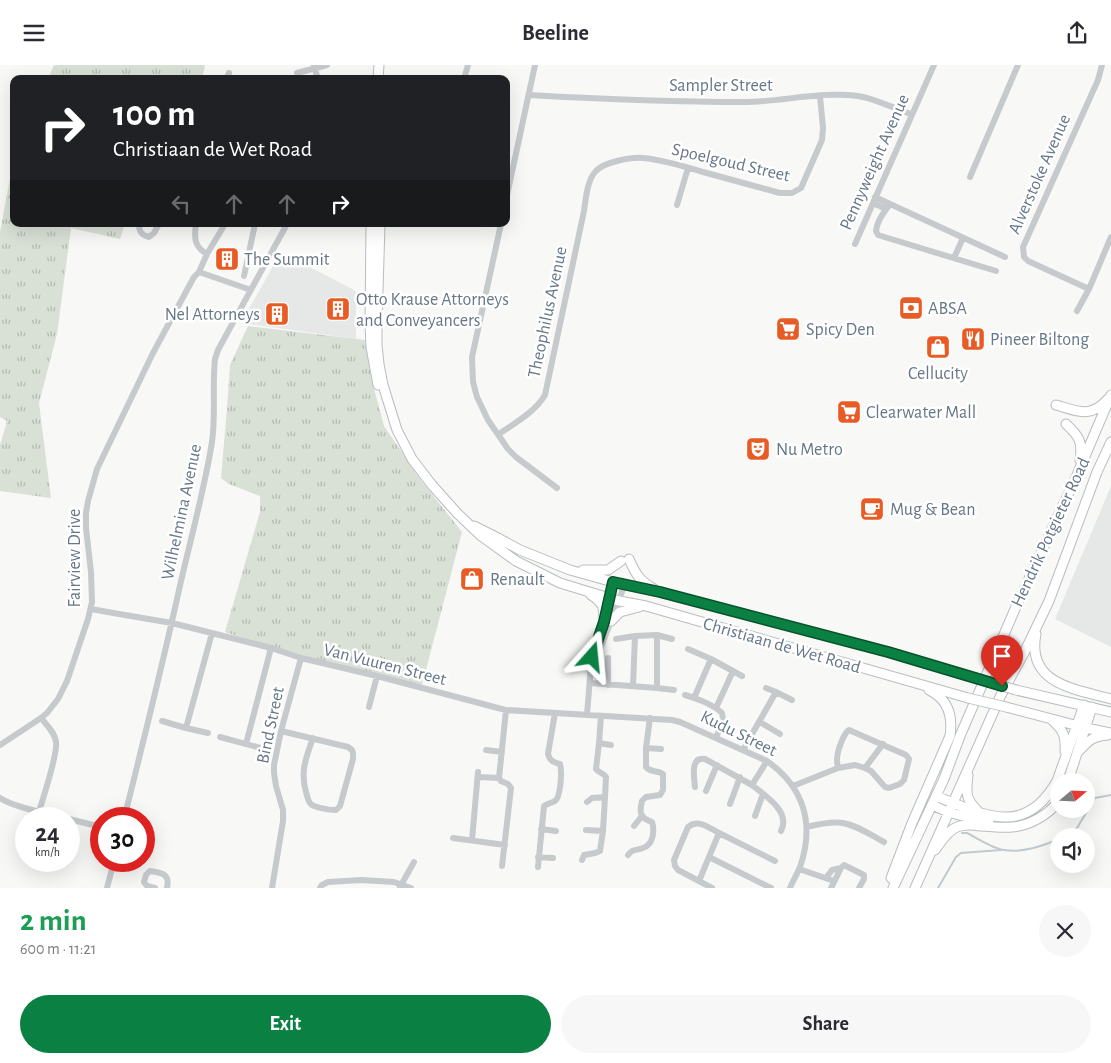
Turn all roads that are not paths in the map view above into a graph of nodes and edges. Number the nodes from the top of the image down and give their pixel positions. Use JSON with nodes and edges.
{"nodes":[{"id":1,"x":327,"y":65,"type":"edge"},
{"id":2,"x":535,"y":65,"type":"edge"},
{"id":3,"x":934,"y":65,"type":"edge"},
{"id":4,"x":1018,"y":65,"type":"edge"},
{"id":5,"x":1102,"y":65,"type":"edge"},
{"id":6,"x":314,"y":66,"type":"edge"},
{"id":7,"x":297,"y":73,"type":"dead end"},
{"id":8,"x":528,"y":95,"type":"junction"},
{"id":9,"x":820,"y":96,"type":"junction"},
{"id":10,"x":911,"y":115,"type":"junction"},
{"id":11,"x":688,"y":168,"type":"junction"},
{"id":12,"x":592,"y":176,"type":"joint"},
{"id":13,"x":970,"y":177,"type":"dead end"},
{"id":14,"x":510,"y":181,"type":"edge"},
{"id":15,"x":877,"y":201,"type":"junction"},
{"id":16,"x":677,"y":205,"type":"dead end"},
{"id":17,"x":888,"y":207,"type":"junction"},
{"id":18,"x":139,"y":227,"type":"edge"},
{"id":19,"x":157,"y":227,"type":"edge"},
{"id":20,"x":196,"y":227,"type":"edge"},
{"id":21,"x":223,"y":227,"type":"edge"},
{"id":22,"x":254,"y":227,"type":"edge"},
{"id":23,"x":285,"y":227,"type":"edge"},
{"id":24,"x":371,"y":227,"type":"edge"},
{"id":25,"x":380,"y":227,"type":"edge"},
{"id":26,"x":500,"y":227,"type":"edge"},
{"id":27,"x":1111,"y":237,"type":"edge"},
{"id":28,"x":963,"y":238,"type":"junction"},
{"id":29,"x":855,"y":244,"type":"dead end"},
{"id":30,"x":207,"y":254,"type":"junction"},
{"id":31,"x":1005,"y":257,"type":"dead end"},
{"id":32,"x":954,"y":258,"type":"junction"},
{"id":33,"x":996,"y":271,"type":"dead end"},
{"id":34,"x":199,"y":272,"type":"junction"},
{"id":35,"x":244,"y":275,"type":"dead end"},
{"id":36,"x":1088,"y":289,"type":"junction"},
{"id":37,"x":251,"y":290,"type":"junction"},
{"id":38,"x":1077,"y":311,"type":"dead end"},
{"id":39,"x":1111,"y":395,"type":"edge"},
{"id":40,"x":1056,"y":405,"type":"dead end"},
{"id":41,"x":1066,"y":424,"type":"dead end"},
{"id":42,"x":397,"y":430,"type":"junction"},
{"id":43,"x":499,"y":434,"type":"junction"},
{"id":44,"x":1111,"y":442,"type":"edge"},
{"id":45,"x":1111,"y":462,"type":"edge"},
{"id":46,"x":1097,"y":472,"type":"junction"},
{"id":47,"x":1077,"y":475,"type":"junction"},
{"id":48,"x":557,"y":487,"type":"dead end"},
{"id":49,"x":469,"y":524,"type":"junction"},
{"id":50,"x":570,"y":570,"type":"junction"},
{"id":51,"x":613,"y":582,"type":"junction"},
{"id":52,"x":624,"y":585,"type":"junction"},
{"id":53,"x":585,"y":591,"type":"junction"},
{"id":54,"x":660,"y":592,"type":"junction"},
{"id":55,"x":610,"y":598,"type":"junction"},
{"id":56,"x":620,"y":601,"type":"junction"},
{"id":57,"x":1048,"y":601,"type":"junction"},
{"id":58,"x":646,"y":605,"type":"junction"},
{"id":59,"x":91,"y":609,"type":"junction"},
{"id":60,"x":607,"y":621,"type":"junction"},
{"id":61,"x":172,"y":623,"type":"junction"},
{"id":62,"x":212,"y":633,"type":"junction"},
{"id":63,"x":657,"y":635,"type":"junction"},
{"id":64,"x":635,"y":636,"type":"junction"},
{"id":65,"x":616,"y":639,"type":"dead end"},
{"id":66,"x":672,"y":639,"type":"dead end"},
{"id":67,"x":271,"y":648,"type":"junction"},
{"id":68,"x":688,"y":649,"type":"dead end"},
{"id":69,"x":301,"y":658,"type":"junction"},
{"id":70,"x":608,"y":658,"type":"dead end"},
{"id":71,"x":711,"y":659,"type":"junction"},
{"id":72,"x":733,"y":671,"type":"junction"},
{"id":73,"x":377,"y":676,"type":"junction"},
{"id":74,"x":742,"y":676,"type":"dead end"},
{"id":75,"x":896,"y":677,"type":"junction"},
{"id":76,"x":590,"y":683,"type":"junction"},
{"id":77,"x":608,"y":685,"type":"junction"},
{"id":78,"x":633,"y":687,"type":"junction"},
{"id":79,"x":657,"y":688,"type":"junction"},
{"id":80,"x":766,"y":688,"type":"dead end"},
{"id":81,"x":674,"y":690,"type":"dead end"},
{"id":82,"x":776,"y":692,"type":"junction"},
{"id":83,"x":685,"y":695,"type":"dead end"},
{"id":84,"x":694,"y":698,"type":"junction"},
{"id":85,"x":1111,"y":699,"type":"edge"},
{"id":86,"x":792,"y":700,"type":"dead end"},
{"id":87,"x":1088,"y":706,"type":"junction"},
{"id":88,"x":369,"y":707,"type":"dead end"},
{"id":89,"x":716,"y":708,"type":"junction"},
{"id":90,"x":506,"y":710,"type":"junction"},
{"id":91,"x":1111,"y":712,"type":"edge"},
{"id":92,"x":555,"y":713,"type":"junction"},
{"id":93,"x":587,"y":715,"type":"junction"},
{"id":94,"x":601,"y":716,"type":"junction"},
{"id":95,"x":41,"y":718,"type":"junction"},
{"id":96,"x":650,"y":719,"type":"junction"},
{"id":97,"x":1052,"y":719,"type":"junction"},
{"id":98,"x":162,"y":721,"type":"dead end"},
{"id":99,"x":676,"y":721,"type":"joint"},
{"id":100,"x":760,"y":722,"type":"junction"},
{"id":101,"x":1081,"y":727,"type":"junction"},
{"id":102,"x":186,"y":728,"type":"junction"},
{"id":103,"x":281,"y":731,"type":"junction"},
{"id":104,"x":208,"y":733,"type":"dead end"},
{"id":105,"x":780,"y":734,"type":"dead end"},
{"id":106,"x":1111,"y":734,"type":"edge"},
{"id":107,"x":220,"y":737,"type":"dead end"},
{"id":108,"x":312,"y":738,"type":"junction"},
{"id":109,"x":716,"y":738,"type":"junction"},
{"id":110,"x":599,"y":743,"type":"junction"},
{"id":111,"x":246,"y":744,"type":"junction"},
{"id":112,"x":883,"y":744,"type":"junction"},
{"id":113,"x":0,"y":745,"type":"edge"},
{"id":114,"x":611,"y":745,"type":"dead end"},
{"id":115,"x":646,"y":748,"type":"junction"},
{"id":116,"x":661,"y":749,"type":"dead end"},
{"id":117,"x":268,"y":750,"type":"dead end"},
{"id":118,"x":486,"y":750,"type":"dead end"},
{"id":119,"x":743,"y":750,"type":"junction"},
{"id":120,"x":502,"y":752,"type":"junction"},
{"id":121,"x":1077,"y":753,"type":"junction"},
{"id":122,"x":767,"y":761,"type":"junction"},
{"id":123,"x":970,"y":763,"type":"junction"},
{"id":124,"x":1063,"y":764,"type":"junction"},
{"id":125,"x":717,"y":765,"type":"junction"},
{"id":126,"x":838,"y":768,"type":"junction"},
{"id":127,"x":865,"y":768,"type":"junction"},
{"id":128,"x":1071,"y":773,"type":"edge"},
{"id":129,"x":740,"y":777,"type":"junction"},
{"id":130,"x":499,"y":778,"type":"junction"},
{"id":131,"x":752,"y":785,"type":"junction"},
{"id":132,"x":695,"y":787,"type":"dead end"},
{"id":133,"x":793,"y":787,"type":"junction"},
{"id":134,"x":706,"y":791,"type":"dead end"},
{"id":135,"x":763,"y":794,"type":"junction"},
{"id":136,"x":936,"y":796,"type":"junction"},
{"id":137,"x":605,"y":797,"type":"junction"},
{"id":138,"x":0,"y":798,"type":"edge"},
{"id":139,"x":588,"y":802,"type":"dead end"},
{"id":140,"x":730,"y":805,"type":"dead end"},
{"id":141,"x":932,"y":805,"type":"junction"},
{"id":142,"x":24,"y":807,"type":"edge"},
{"id":143,"x":40,"y":807,"type":"edge"},
{"id":144,"x":127,"y":807,"type":"edge"},
{"id":145,"x":950,"y":807,"type":"junction"},
{"id":146,"x":980,"y":812,"type":"junction"},
{"id":147,"x":1050,"y":812,"type":"edge"},
{"id":148,"x":642,"y":816,"type":"junction"},
{"id":149,"x":755,"y":816,"type":"dead end"},
{"id":150,"x":634,"y":826,"type":"dead end"},
{"id":151,"x":807,"y":827,"type":"junction"},
{"id":152,"x":1001,"y":827,"type":"junction"},
{"id":153,"x":541,"y":829,"type":"junction"},
{"id":154,"x":586,"y":830,"type":"dead end"},
{"id":155,"x":556,"y":831,"type":"dead end"},
{"id":156,"x":603,"y":831,"type":"junction"},
{"id":157,"x":781,"y":831,"type":"dead end"},
{"id":158,"x":719,"y":833,"type":"junction"},
{"id":159,"x":453,"y":838,"type":"dead end"},
{"id":160,"x":472,"y":840,"type":"junction"},
{"id":161,"x":884,"y":842,"type":"dead end"},
{"id":162,"x":505,"y":845,"type":"junction"},
{"id":163,"x":628,"y":855,"type":"dead end"},
{"id":164,"x":538,"y":857,"type":"junction"},
{"id":165,"x":709,"y":857,"type":"junction"},
{"id":166,"x":553,"y":858,"type":"dead end"},
{"id":167,"x":582,"y":860,"type":"dead end"},
{"id":168,"x":775,"y":861,"type":"dead end"},
{"id":169,"x":414,"y":862,"type":"dead end"},
{"id":170,"x":926,"y":862,"type":"junction"},
{"id":171,"x":502,"y":866,"type":"dead end"},
{"id":172,"x":538,"y":867,"type":"dead end"},
{"id":173,"x":841,"y":867,"type":"junction"},
{"id":174,"x":799,"y":869,"type":"junction"},
{"id":175,"x":111,"y":872,"type":"edge"},
{"id":176,"x":826,"y":878,"type":"junction"},
{"id":177,"x":699,"y":881,"type":"junction"},
{"id":178,"x":834,"y":881,"type":"junction"},
{"id":179,"x":401,"y":887,"type":"edge"},
{"id":180,"x":107,"y":888,"type":"edge"},
{"id":181,"x":155,"y":888,"type":"edge"},
{"id":182,"x":167,"y":888,"type":"edge"},
{"id":183,"x":272,"y":888,"type":"edge"},
{"id":184,"x":320,"y":888,"type":"edge"},
{"id":185,"x":411,"y":888,"type":"edge"},
{"id":186,"x":712,"y":888,"type":"edge"},
{"id":187,"x":771,"y":888,"type":"edge"},
{"id":188,"x":790,"y":888,"type":"edge"},
{"id":189,"x":831,"y":888,"type":"edge"},
{"id":190,"x":859,"y":888,"type":"edge"},
{"id":191,"x":888,"y":888,"type":"edge"},
{"id":192,"x":892,"y":888,"type":"edge"},
{"id":193,"x":914,"y":888,"type":"edge"}],
"edges":[{"from":1,"to":6,"type":"street"},
{"from":2,"to":8,"type":"street"},
{"from":3,"to":10,"type":"street","name":"Pennyweight Avenue"},
{"from":4,"to":13,"type":"street"},
{"from":5,"to":36,"type":"street","name":"Alverstoke Avenue"},
{"from":6,"to":7,"type":"street"},
{"from":8,"to":9,"type":"street","name":"Sampler Street"},
{"from":8,"to":14,"type":"street"},
{"from":9,"to":10,"type":"street","name":"Sampler Street"},
{"from":9,"to":11,"type":"street","name":"Spoelgoud Street"},
{"from":10,"to":15,"type":"street","name":"Pennyweight Avenue"},
{"from":11,"to":12,"type":"street","name":"Spoelgoud Street"},
{"from":11,"to":16,"type":"street"},
{"from":12,"to":43,"type":"street","name":"Theophilus Avenue"},
{"from":15,"to":17,"type":"street"},
{"from":15,"to":29,"type":"street","name":"Pennyweight Avenue"},
{"from":17,"to":28,"type":"street"},
{"from":17,"to":32,"type":"street"},
{"from":18,"to":19,"type":"street"},
{"from":20,"to":30,"type":"street"},
{"from":21,"to":30,"type":"street","name":"Fairview Drive"},
{"from":22,"to":35,"type":"street"},
{"from":23,"to":37,"type":"street","name":"Wilhelmina Avenue"},
{"from":24,"to":42,"type":"main road","name":"Christiaan de Wet Road"},
{"from":25,"to":42,"type":"main road","name":"Christiaan de Wet Road"},
{"from":26,"to":43,"type":"street"},
{"from":27,"to":36,"type":"street"},
{"from":28,"to":31,"type":"street"},
{"from":28,"to":32,"type":"street"},
{"from":30,"to":34,"type":"street","name":"Fairview Drive"},
{"from":32,"to":33,"type":"street"},
{"from":34,"to":37,"type":"street"},
{"from":34,"to":59,"type":"street","name":"Fairview Drive"},
{"from":36,"to":38,"type":"street"},
{"from":37,"to":61,"type":"street","name":"Wilhelmina Avenue"},
{"from":39,"to":40,"type":"main road"},
{"from":39,"to":47,"type":"main road","name":"Hendrik Potgieter Road"},
{"from":41,"to":47,"type":"main road"},
{"from":42,"to":49,"type":"main road","name":"Christiaan de Wet Road"},
{"from":43,"to":48,"type":"street"},
{"from":44,"to":46,"type":"main road","name":"Hendrik Potgieter Road"},
{"from":45,"to":46,"type":"main road"},
{"from":46,"to":57,"type":"main road","name":"Hendrik Potgieter Road"},
{"from":47,"to":136,"type":"main road","name":"Hendrik Potgieter Road"},
{"from":49,"to":50,"type":"main road","name":"Christiaan de Wet Road"},
{"from":49,"to":53,"type":"main road","name":"Christiaan de Wet Road"},
{"from":50,"to":51,"type":"main road","name":"Christiaan de Wet Road"},
{"from":50,"to":54,"type":"main road"},
{"from":51,"to":52,"type":"main road","name":"Christiaan de Wet Road"},
{"from":51,"to":55,"type":"street"},
{"from":52,"to":54,"type":"main road","name":"Christiaan de Wet Road"},
{"from":52,"to":56,"type":"street"},
{"from":53,"to":55,"type":"main road","name":"Christiaan de Wet Road"},
{"from":53,"to":60,"type":"main road"},
{"from":54,"to":87,"type":"main road","name":"Christiaan de Wet Road","bridge":true},
{"from":55,"to":56,"type":"main road","name":"Christiaan de Wet Road"},
{"from":55,"to":60,"type":"street"},
{"from":56,"to":58,"type":"main road","name":"Christiaan de Wet Road"},
{"from":56,"to":60,"type":"street"},
{"from":57,"to":85,"type":"main road"},
{"from":57,"to":123,"type":"main road","name":"Hendrik Potgieter Road"},
{"from":58,"to":60,"type":"main road"},
{"from":58,"to":75,"type":"main road","name":"Christiaan de Wet Road"},
{"from":59,"to":61,"type":"street","name":"Van Vuuren Street"},
{"from":59,"to":95,"type":"street","name":"Fairview Drive"},
{"from":60,"to":76,"type":"street"},
{"from":61,"to":62,"type":"street","name":"Van Vuuren Street"},
{"from":61,"to":144,"type":"street","name":"Wilhelmina Avenue"},
{"from":62,"to":67,"type":"street","name":"Van Vuuren Street"},
{"from":62,"to":102,"type":"street"},
{"from":63,"to":64,"type":"street"},
{"from":63,"to":66,"type":"street"},
{"from":63,"to":79,"type":"street"},
{"from":64,"to":65,"type":"street"},
{"from":64,"to":78,"type":"street"},
{"from":67,"to":69,"type":"street","name":"Van Vuuren Street"},
{"from":67,"to":111,"type":"street"},
{"from":68,"to":71,"type":"street"},
{"from":69,"to":73,"type":"street","name":"Van Vuuren Street"},
{"from":69,"to":103,"type":"street","name":"Bind Street"},
{"from":70,"to":77,"type":"street"},
{"from":71,"to":72,"type":"street"},
{"from":71,"to":84,"type":"street"},
{"from":72,"to":74,"type":"street"},
{"from":72,"to":89,"type":"street"},
{"from":73,"to":88,"type":"street"},
{"from":73,"to":90,"type":"street","name":"Van Vuuren Street"},
{"from":75,"to":97,"type":"main road","name":"Christiaan de Wet Road","bridge":true},
{"from":75,"to":191,"type":"main road"},
{"from":76,"to":77,"type":"street"},
{"from":76,"to":93,"type":"street"},
{"from":77,"to":78,"type":"street"},
{"from":78,"to":79,"type":"street"},
{"from":79,"to":81,"type":"street"},
{"from":80,"to":82,"type":"street"},
{"from":82,"to":86,"type":"street"},
{"from":82,"to":100,"type":"street"},
{"from":83,"to":84,"type":"street"},
{"from":84,"to":89,"type":"street"},
{"from":87,"to":91,"type":"main road","name":"Christiaan de Wet Road"},
{"from":87,"to":101,"type":"main road"},
{"from":89,"to":109,"type":"street"},
{"from":90,"to":92,"type":"street","name":"Van Vuuren Street"},
{"from":90,"to":120,"type":"street"},
{"from":92,"to":93,"type":"street","name":"Van Vuuren Street"},
{"from":92,"to":153,"type":"street"},
{"from":93,"to":94,"type":"street","name":"Van Vuuren Street"},
{"from":94,"to":96,"type":"street","name":"Van Vuuren Street"},
{"from":94,"to":110,"type":"street"},
{"from":95,"to":113,"type":"street","name":"Fairview Drive"},
{"from":95,"to":143,"type":"street"},
{"from":96,"to":99,"type":"street","name":"Van Vuuren Street"},
{"from":96,"to":115,"type":"street"},
{"from":97,"to":101,"type":"main road","name":"Christiaan de Wet Road"},
{"from":97,"to":124,"type":"main road"},
{"from":98,"to":102,"type":"street"},
{"from":99,"to":109,"type":"street","name":"Kudu Street"},
{"from":100,"to":105,"type":"street"},
{"from":100,"to":119,"type":"street"},
{"from":101,"to":106,"type":"main road","name":"Christiaan de Wet Road"},
{"from":101,"to":121,"type":"main road"},
{"from":101,"to":124,"type":"main road"},
{"from":102,"to":104,"type":"street"},
{"from":103,"to":108,"type":"street"},
{"from":103,"to":183,"type":"street","name":"Bind Street"},
{"from":106,"to":121,"type":"main road"},
{"from":107,"to":111,"type":"street"},
{"from":108,"to":108,"type":"street"},
{"from":109,"to":119,"type":"street","name":"Kudu Street"},
{"from":110,"to":114,"type":"street"},
{"from":110,"to":137,"type":"street"},
{"from":111,"to":117,"type":"street"},
{"from":112,"to":126,"type":"street"},
{"from":112,"to":127,"type":"street"},
{"from":112,"to":127,"type":"street"},
{"from":115,"to":116,"type":"street"},
{"from":115,"to":148,"type":"street"},
{"from":118,"to":120,"type":"street"},
{"from":119,"to":122,"type":"street","name":"Kudu Street"},
{"from":120,"to":130,"type":"street"},
{"from":121,"to":128,"type":"main road"},
{"from":122,"to":131,"type":"street"},
{"from":122,"to":133,"type":"street","name":"Kudu Street"},
{"from":123,"to":145,"type":"main road","name":"Hendrik Potgieter Road"},
{"from":123,"to":146,"type":"main road"},
{"from":124,"to":146,"type":"main road"},
{"from":125,"to":129,"type":"street"},
{"from":125,"to":132,"type":"street"},
{"from":125,"to":134,"type":"street"},
{"from":126,"to":127,"type":"street"},
{"from":126,"to":133,"type":"street"},
{"from":129,"to":131,"type":"street"},
{"from":129,"to":140,"type":"street"},
{"from":130,"to":160,"type":"street"},
{"from":130,"to":162,"type":"street"},
{"from":131,"to":135,"type":"street"},
{"from":133,"to":151,"type":"street","name":"Kudu Street"},
{"from":135,"to":149,"type":"street"},
{"from":135,"to":157,"type":"street"},
{"from":136,"to":141,"type":"main road","name":"Hendrik Potgieter Road"},
{"from":136,"to":145,"type":"main road"},
{"from":137,"to":139,"type":"street"},
{"from":137,"to":156,"type":"street"},
{"from":138,"to":142,"type":"street"},
{"from":141,"to":145,"type":"main road"},
{"from":141,"to":192,"type":"main road","name":"Hendrik Potgieter Road"},
{"from":145,"to":146,"type":"main road"},
{"from":145,"to":152,"type":"main road"},
{"from":145,"to":170,"type":"main road","name":"Hendrik Potgieter Road"},
{"from":147,"to":152,"type":"main road"},
{"from":148,"to":150,"type":"street"},
{"from":148,"to":163,"type":"street"},
{"from":151,"to":161,"type":"street"},
{"from":151,"to":174,"type":"street","name":"Kudu Street"},
{"from":152,"to":170,"type":"main road"},
{"from":153,"to":155,"type":"street"},
{"from":153,"to":164,"type":"street"},
{"from":154,"to":156,"type":"street"},
{"from":156,"to":167,"type":"street"},
{"from":158,"to":165,"type":"street"},
{"from":158,"to":168,"type":"street"},
{"from":158,"to":177,"type":"street"},
{"from":159,"to":160,"type":"street"},
{"from":160,"to":162,"type":"street"},
{"from":162,"to":171,"type":"street"},
{"from":164,"to":166,"type":"street"},
{"from":164,"to":172,"type":"street"},
{"from":165,"to":177,"type":"street"},
{"from":165,"to":187,"type":"street"},
{"from":169,"to":179,"type":"street"},
{"from":170,"to":193,"type":"main road","name":"Hendrik Potgieter Road"},
{"from":173,"to":176,"type":"street"},
{"from":173,"to":178,"type":"street"},
{"from":173,"to":190,"type":"street"},
{"from":174,"to":176,"type":"street"},
{"from":174,"to":188,"type":"street","name":"Kudu Street"},
{"from":175,"to":180,"type":"street"},
{"from":176,"to":178,"type":"street"},
{"from":177,"to":186,"type":"street"},
{"from":178,"to":189,"type":"street"},
{"from":179,"to":184,"type":"street"},
{"from":179,"to":185,"type":"street"},
{"from":181,"to":182,"type":"street"}]}
